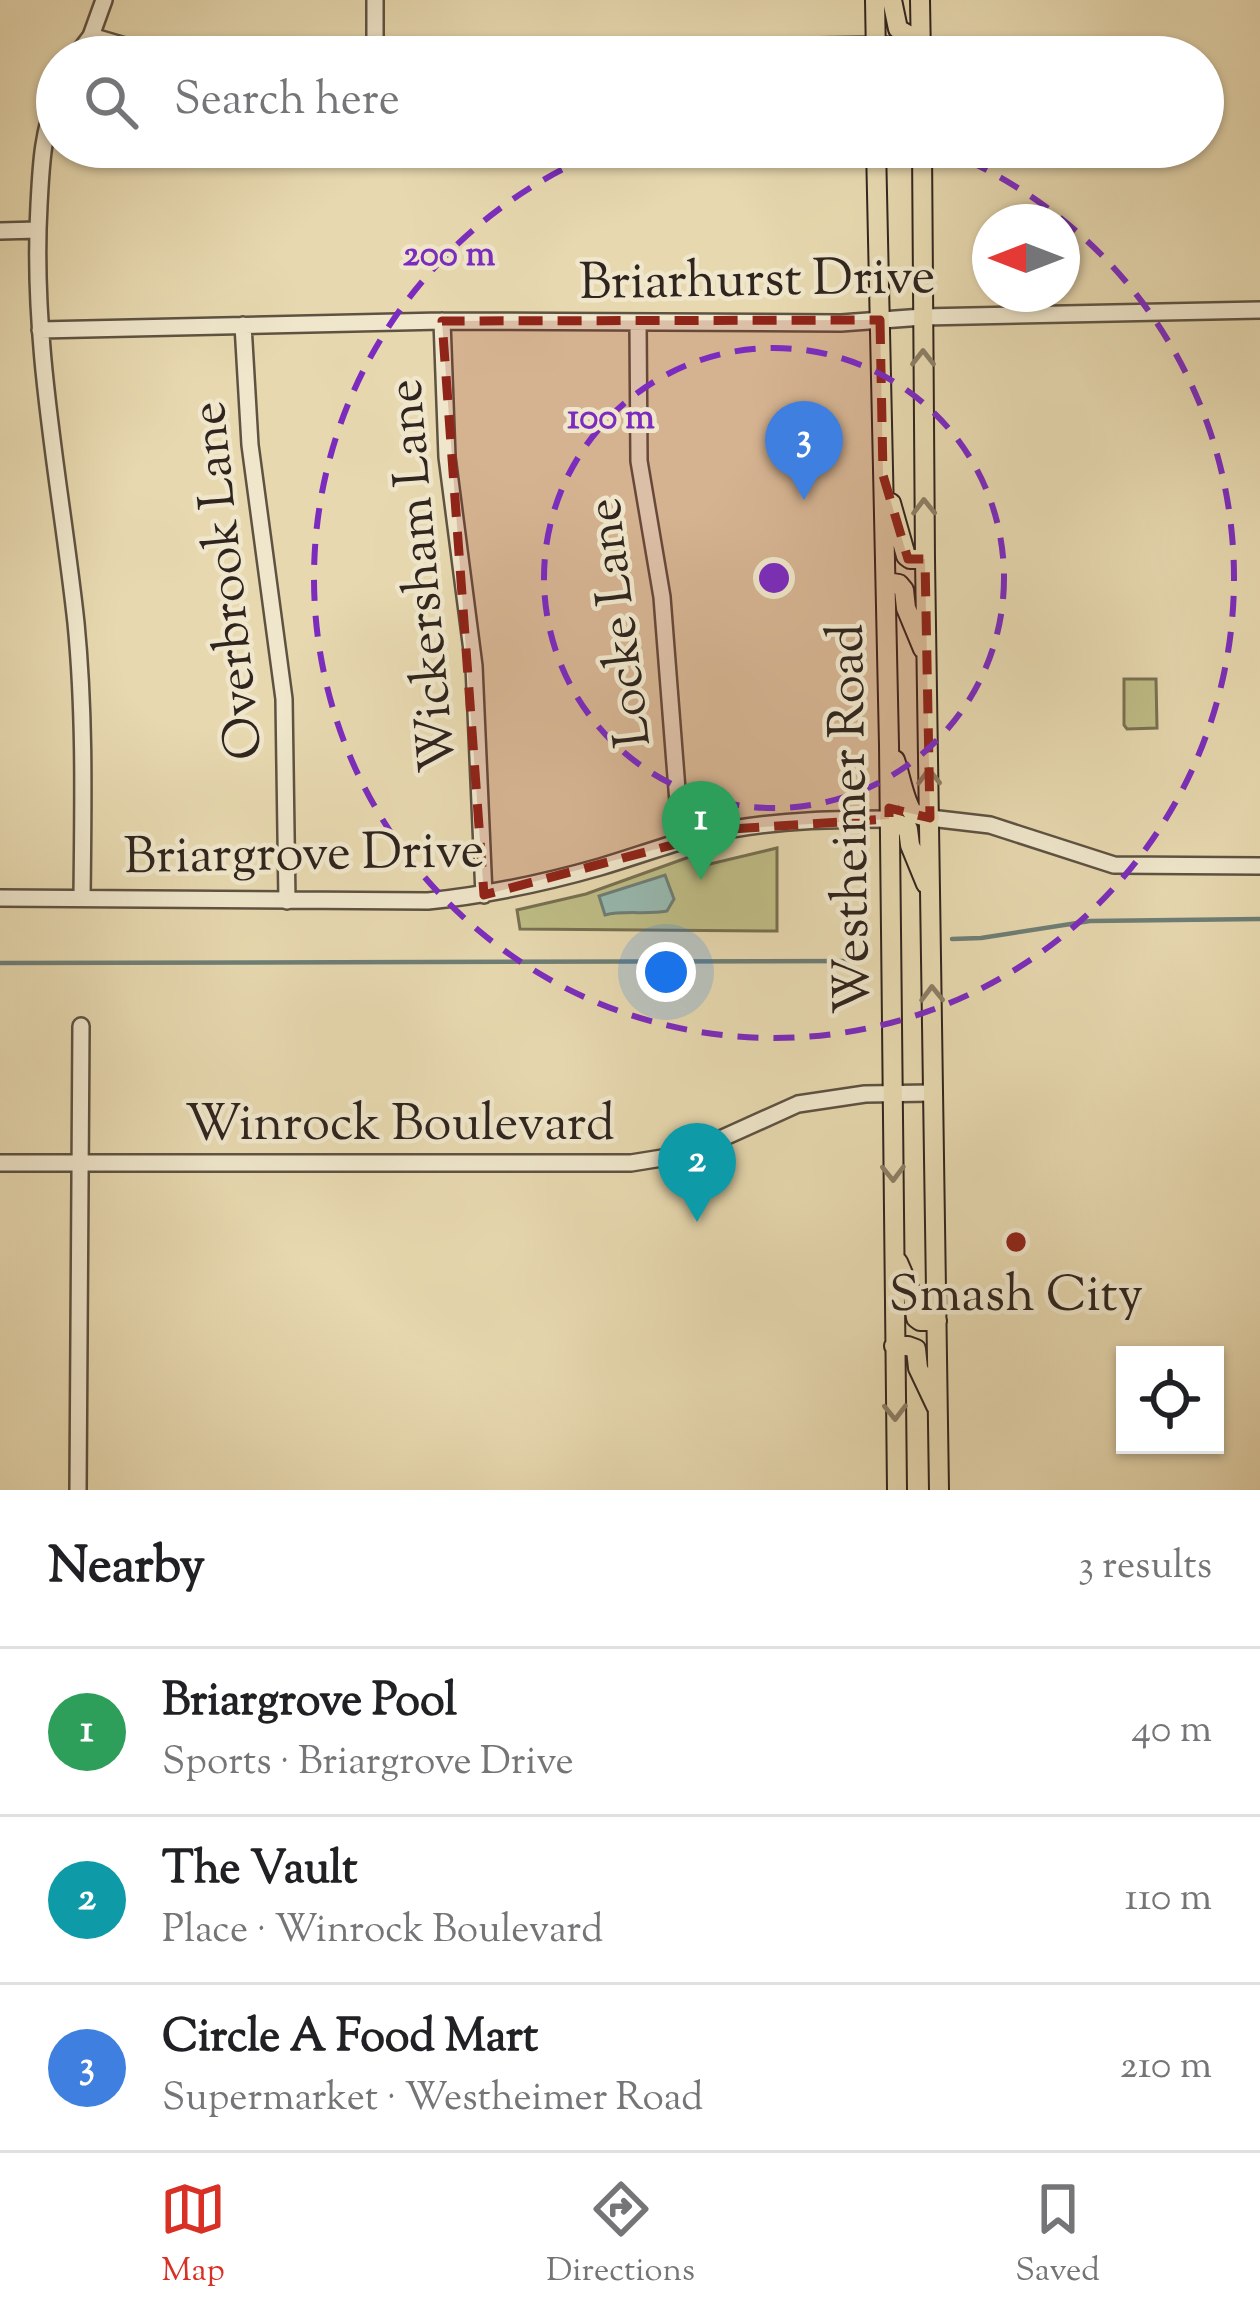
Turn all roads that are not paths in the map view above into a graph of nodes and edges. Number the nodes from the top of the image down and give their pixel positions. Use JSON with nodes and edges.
{"nodes":[{"id":1,"x":104,"y":0,"type":"edge"},
{"id":2,"x":375,"y":0,"type":"edge"},
{"id":3,"x":875,"y":0,"type":"edge"},
{"id":4,"x":892,"y":0,"type":"edge"},
{"id":5,"x":920,"y":0,"type":"edge"},
{"id":6,"x":91,"y":36,"type":"edge"},
{"id":7,"x":375,"y":36,"type":"edge"},
{"id":8,"x":875,"y":36,"type":"edge"},
{"id":9,"x":906,"y":36,"type":"edge"},
{"id":10,"x":921,"y":36,"type":"edge"},
{"id":11,"x":41,"y":168,"type":"edge"},
{"id":12,"x":876,"y":168,"type":"edge"},
{"id":13,"x":922,"y":168,"type":"edge"},
{"id":14,"x":38,"y":230,"type":"junction"},
{"id":15,"x":0,"y":231,"type":"edge"},
{"id":16,"x":1260,"y":310,"type":"edge"},
{"id":17,"x":922,"y":316,"type":"junction"},
{"id":18,"x":880,"y":320,"type":"junction"},
{"id":19,"x":442,"y":321,"type":"junction"},
{"id":20,"x":638,"y":322,"type":"junction"},
{"id":21,"x":243,"y":326,"type":"junction"},
{"id":22,"x":40,"y":330,"type":"junction"},
{"id":23,"x":883,"y":475,"type":"junction"},
{"id":24,"x":925,"y":559,"type":"junction"},
{"id":25,"x":886,"y":582,"type":"junction"},
{"id":26,"x":927,"y":659,"type":"junction"},
{"id":27,"x":889,"y":745,"type":"junction"},
{"id":28,"x":930,"y":818,"type":"junction"},
{"id":29,"x":889,"y":820,"type":"junction"},
{"id":30,"x":681,"y":841,"type":"junction"},
{"id":31,"x":1260,"y":866,"type":"edge"},
{"id":32,"x":930,"y":894,"type":"junction"},
{"id":33,"x":484,"y":895,"type":"junction"},
{"id":34,"x":82,"y":897,"type":"junction"},
{"id":35,"x":0,"y":898,"type":"edge"},
{"id":36,"x":287,"y":901,"type":"junction"},
{"id":37,"x":81,"y":1026,"type":"dead end"},
{"id":38,"x":932,"y":1093,"type":"junction"},
{"id":39,"x":892,"y":1094,"type":"junction"},
{"id":40,"x":0,"y":1163,"type":"edge"},
{"id":41,"x":82,"y":1164,"type":"junction"},
{"id":42,"x":894,"y":1252,"type":"junction"},
{"id":43,"x":938,"y":1321,"type":"junction"},
{"id":44,"x":894,"y":1346,"type":"junction"},
{"id":45,"x":938,"y":1410,"type":"junction"},
{"id":46,"x":78,"y":1490,"type":"edge"},
{"id":47,"x":897,"y":1490,"type":"edge"},
{"id":48,"x":939,"y":1490,"type":"edge"}],
"edges":[{"from":1,"to":6,"type":"street"},
{"from":2,"to":7,"type":"street"},
{"from":3,"to":8,"type":"main road"},
{"from":4,"to":9,"type":"main road"},
{"from":5,"to":10,"type":"main road"},
{"from":11,"to":14,"type":"street"},
{"from":12,"to":18,"type":"main road","name":"Westheimer Road"},
{"from":13,"to":17,"type":"main road","name":"Westheimer Road"},
{"from":14,"to":15,"type":"street"},
{"from":14,"to":22,"type":"street"},
{"from":16,"to":17,"type":"street","name":"Briarhurst Drive"},
{"from":17,"to":18,"type":"street","name":"Briarhurst Drive"},
{"from":24,"to":17,"type":"main road","name":"Westheimer Road","one_way":true},
{"from":18,"to":20,"type":"street","name":"Briarhurst Drive"},
{"from":18,"to":23,"type":"main road","name":"Westheimer Road"},
{"from":19,"to":20,"type":"street","name":"Briarhurst Drive"},
{"from":19,"to":21,"type":"street","name":"Briarhurst Drive"},
{"from":19,"to":33,"type":"street","name":"Wickersham Lane"},
{"from":20,"to":30,"type":"street","name":"Locke Lane"},
{"from":21,"to":22,"type":"street","name":"Briarhurst Drive"},
{"from":21,"to":36,"type":"street","name":"Overbrook Lane"},
{"from":22,"to":34,"type":"street"},
{"from":23,"to":24,"type":"main road"},
{"from":23,"to":25,"type":"main road","name":"Westheimer Road"},
{"from":24,"to":26,"type":"main road","name":"Westheimer Road"},
{"from":25,"to":26,"type":"main road"},
{"from":25,"to":27,"type":"main road","name":"Westheimer Road"},
{"from":28,"to":26,"type":"main road","name":"Westheimer Road","one_way":true},
{"from":27,"to":28,"type":"main road"},
{"from":27,"to":29,"type":"main road","name":"Westheimer Road"},
{"from":28,"to":31,"type":"street"},
{"from":28,"to":32,"type":"main road","name":"Westheimer Road"},
{"from":29,"to":30,"type":"street","name":"Briargrove Drive"},
{"from":29,"to":32,"type":"main road"},
{"from":29,"to":39,"type":"main road","name":"Westheimer Road"},
{"from":30,"to":33,"type":"street","name":"Briargrove Drive"},
{"from":38,"to":32,"type":"main road","name":"Westheimer Road","one_way":true},
{"from":33,"to":36,"type":"street","name":"Briargrove Drive"},
{"from":34,"to":35,"type":"street","name":"Briargrove Drive"},
{"from":34,"to":36,"type":"street","name":"Briargrove Drive"},
{"from":37,"to":41,"type":"street"},
{"from":38,"to":39,"type":"street","name":"Winrock Boulevard"},
{"from":38,"to":43,"type":"main road","name":"Westheimer Road"},
{"from":39,"to":41,"type":"street","name":"Winrock Boulevard"},
{"from":39,"to":42,"type":"main road","name":"Westheimer Road","one_way":true},
{"from":40,"to":41,"type":"street","name":"Winrock Boulevard"},
{"from":41,"to":46,"type":"street"},
{"from":42,"to":43,"type":"main road"},
{"from":42,"to":44,"type":"main road","name":"Westheimer Road"},
{"from":43,"to":45,"type":"main road","name":"Westheimer Road"},
{"from":44,"to":45,"type":"main road"},
{"from":44,"to":47,"type":"main road","name":"Westheimer Road","one_way":true},
{"from":45,"to":48,"type":"main road","name":"Westheimer Road"}]}
